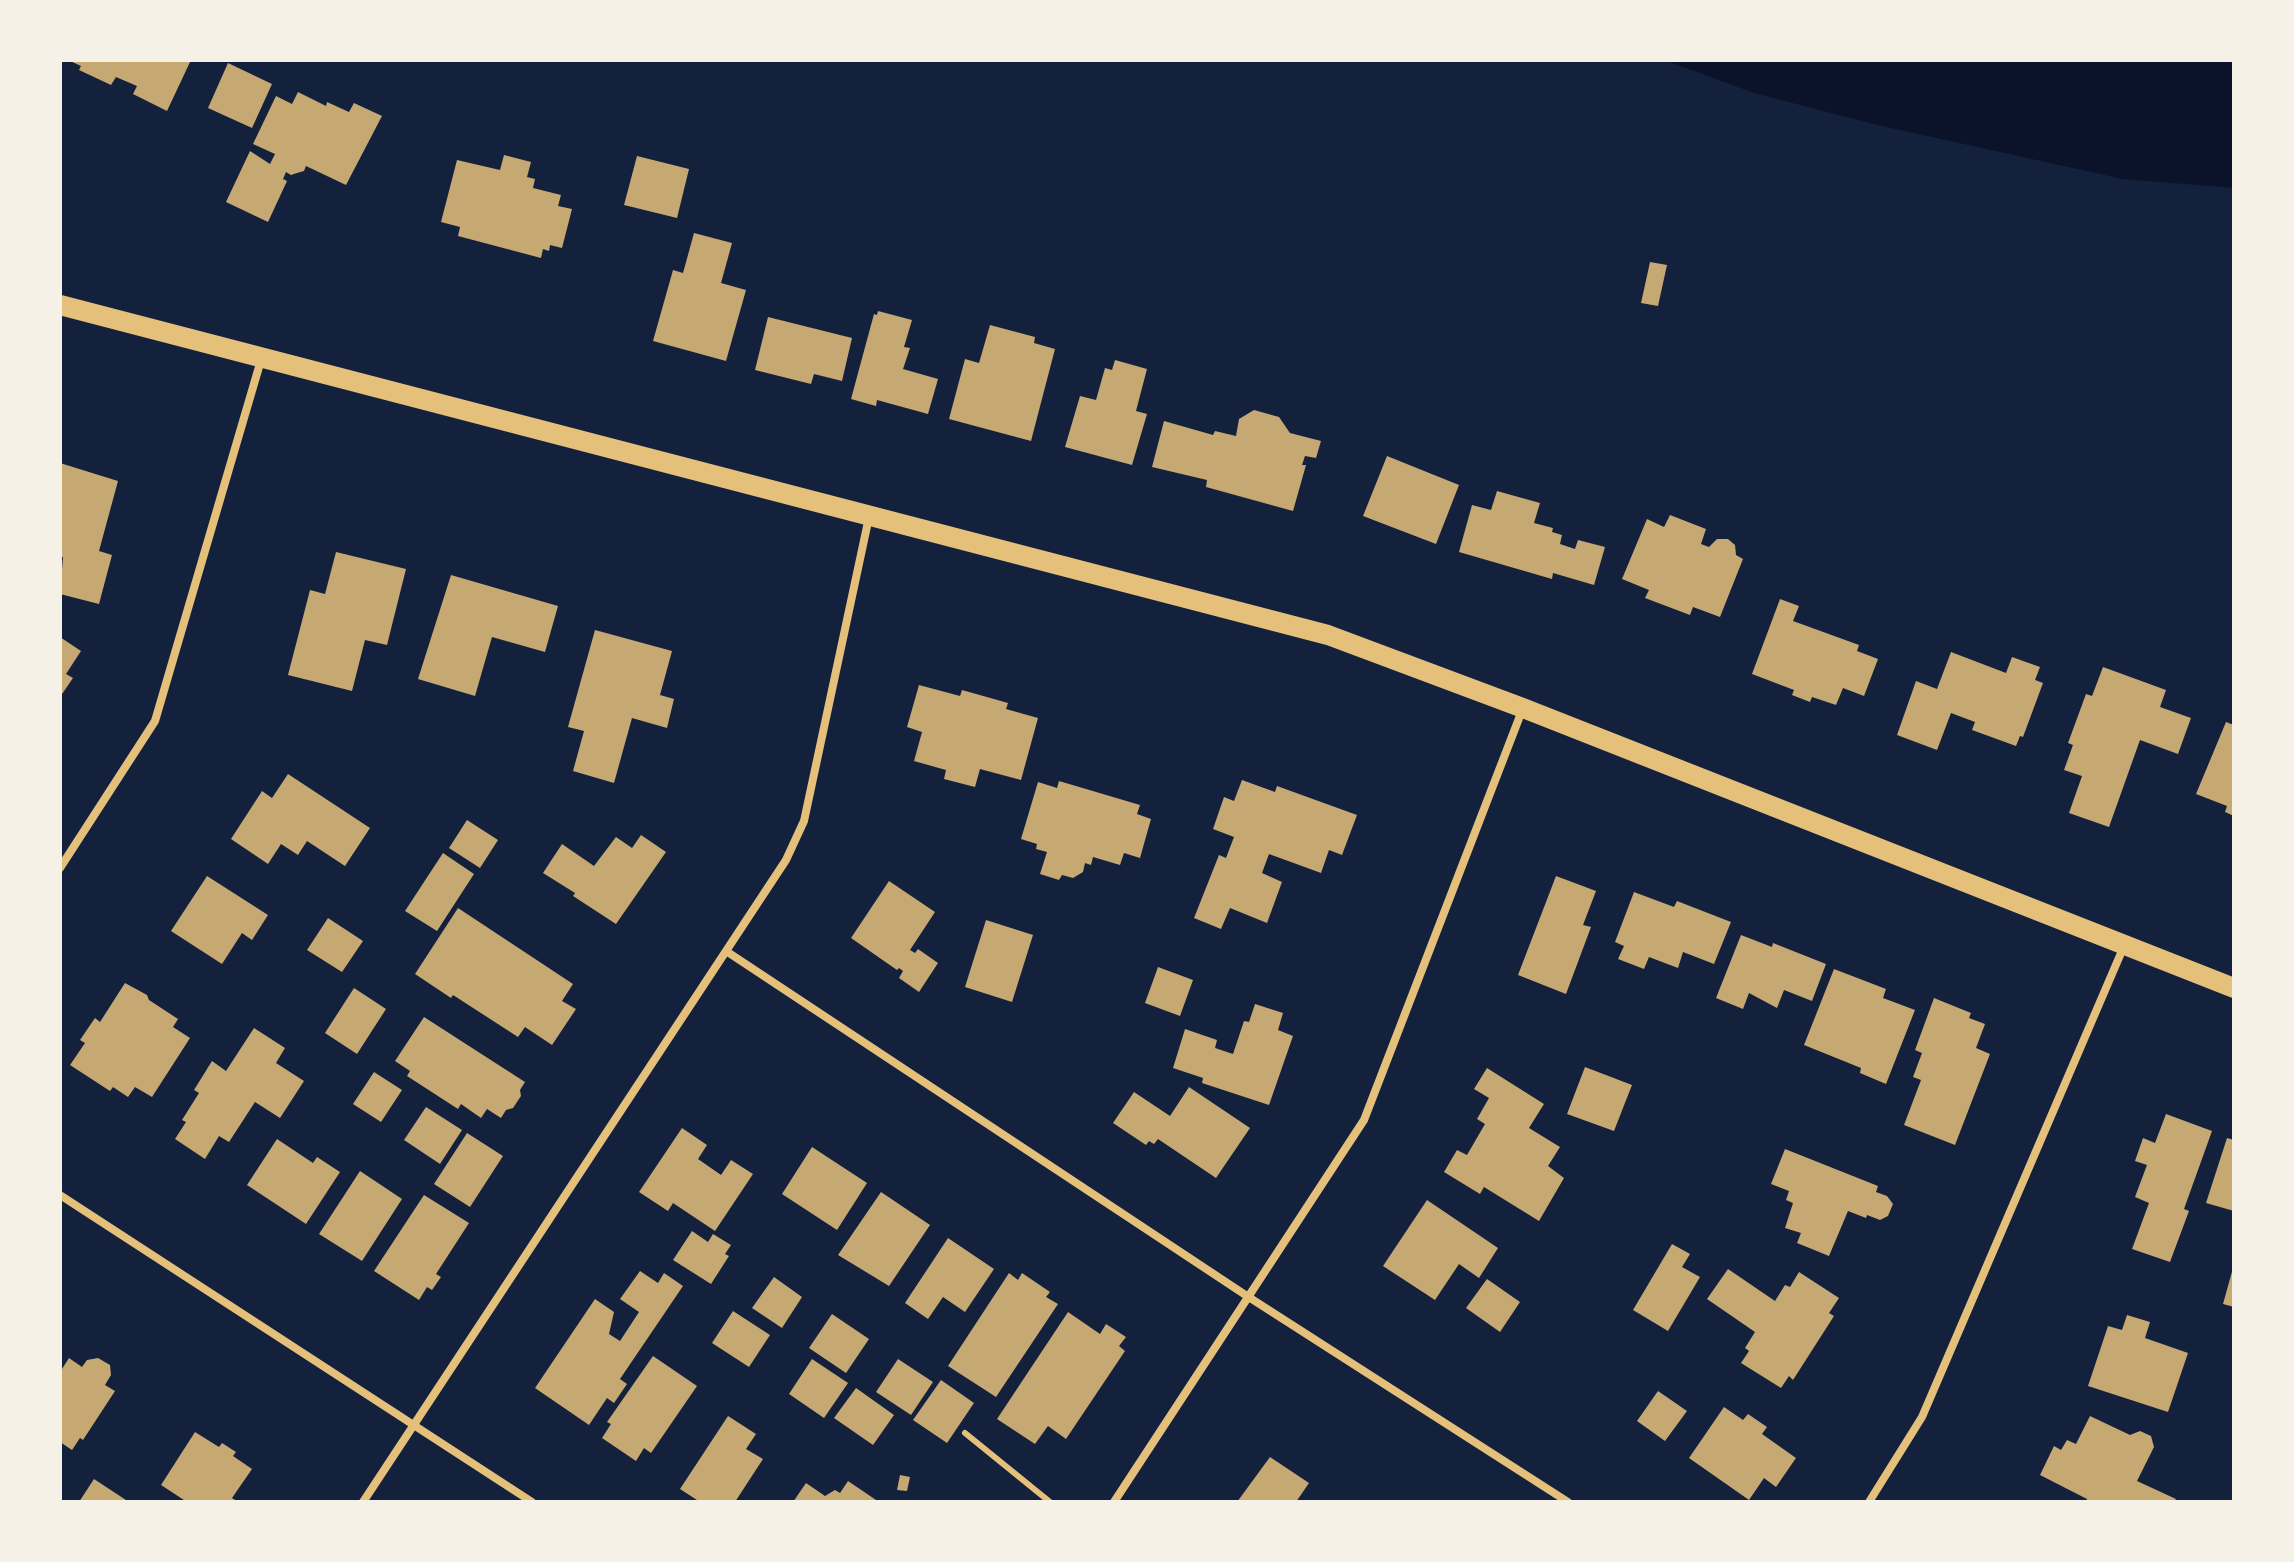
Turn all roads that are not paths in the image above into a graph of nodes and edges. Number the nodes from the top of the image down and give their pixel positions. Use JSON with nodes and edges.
{"nodes":[{"id":1,"x":60,"y":305,"type":"edge"},
{"id":2,"x":262,"y":357,"type":"junction"},
{"id":3,"x":870,"y":515,"type":"junction"},
{"id":4,"x":1523,"y":708,"type":"junction"},
{"id":5,"x":60,"y":868,"type":"edge"},
{"id":6,"x":2124,"y":946,"type":"junction"},
{"id":7,"x":726,"y":951,"type":"junction"},
{"id":8,"x":2234,"y":988,"type":"edge"},
{"id":9,"x":60,"y":1195,"type":"edge"},
{"id":10,"x":1247,"y":1296,"type":"junction"},
{"id":11,"x":413,"y":1424,"type":"junction"},
{"id":12,"x":965,"y":1433,"type":"dead end"},
{"id":13,"x":363,"y":1502,"type":"edge"},
{"id":14,"x":532,"y":1502,"type":"edge"},
{"id":15,"x":1050,"y":1502,"type":"edge"},
{"id":16,"x":1114,"y":1502,"type":"edge"},
{"id":17,"x":1568,"y":1502,"type":"edge"},
{"id":18,"x":1869,"y":1502,"type":"edge"}],
"edges":[{"from":1,"to":2,"type":"main road"},
{"from":2,"to":3,"type":"main road"},
{"from":2,"to":5,"type":"street"},
{"from":3,"to":4,"type":"main road"},
{"from":3,"to":7,"type":"street"},
{"from":4,"to":6,"type":"main road"},
{"from":4,"to":10,"type":"street"},
{"from":6,"to":8,"type":"main road"},
{"from":6,"to":18,"type":"street"},
{"from":7,"to":10,"type":"street"},
{"from":7,"to":11,"type":"street"},
{"from":9,"to":11,"type":"street"},
{"from":10,"to":16,"type":"street"},
{"from":10,"to":17,"type":"street"},
{"from":11,"to":13,"type":"street"},
{"from":11,"to":14,"type":"street"},
{"from":12,"to":15,"type":"lane"}]}
